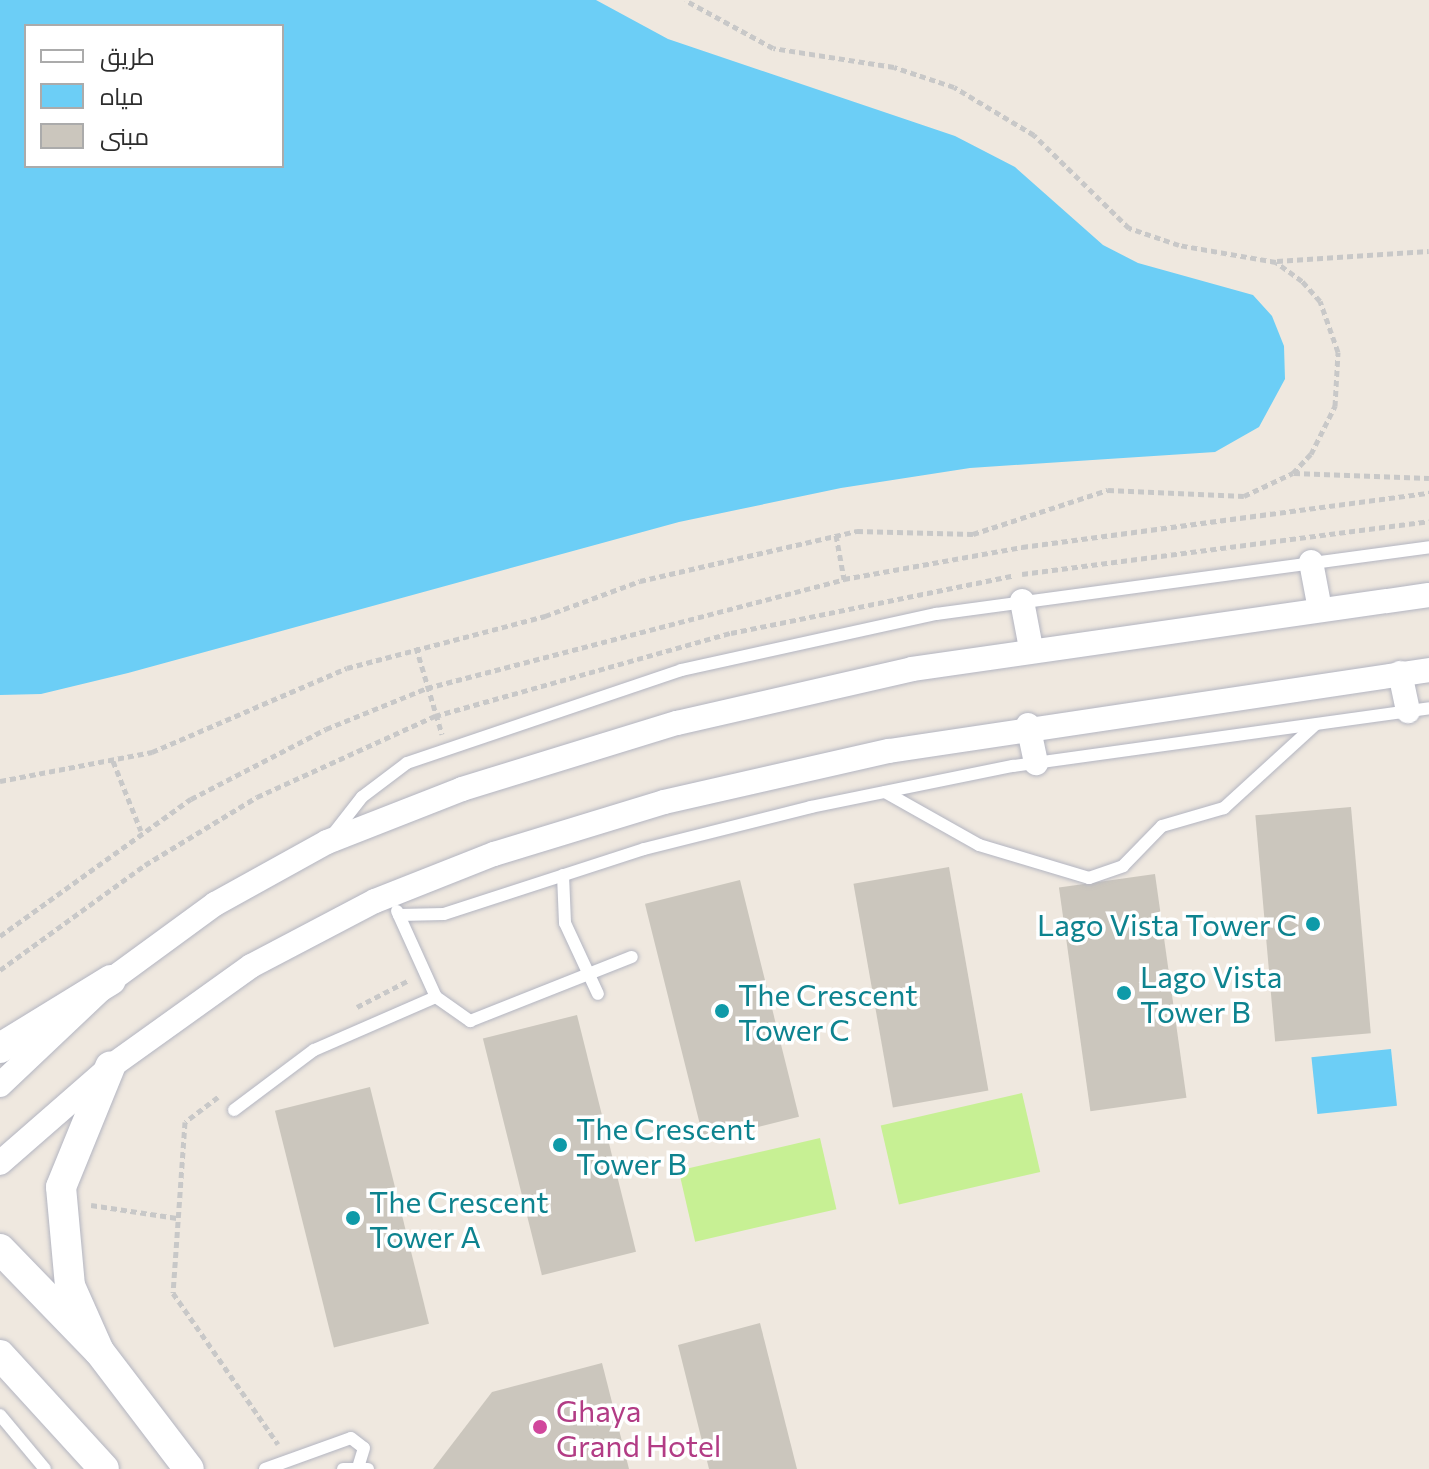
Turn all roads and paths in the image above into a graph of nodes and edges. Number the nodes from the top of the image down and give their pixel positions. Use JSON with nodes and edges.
{"nodes":[{"id":1,"x":685,"y":0,"type":"edge"},
{"id":2,"x":1429,"y":251,"type":"edge"},
{"id":3,"x":1276,"y":262,"type":"junction"},
{"id":4,"x":1293,"y":473,"type":"junction"},
{"id":5,"x":1429,"y":478,"type":"edge"},
{"id":6,"x":836,"y":535,"type":"junction"},
{"id":7,"x":1429,"y":547,"type":"edge"},
{"id":8,"x":1311,"y":562,"type":"junction"},
{"id":9,"x":844,"y":579,"type":"dead end"},
{"id":10,"x":1429,"y":595,"type":"edge"},
{"id":11,"x":1022,"y":601,"type":"junction"},
{"id":12,"x":1320,"y":609,"type":"junction"},
{"id":13,"x":416,"y":647,"type":"junction"},
{"id":14,"x":1031,"y":648,"type":"junction"},
{"id":15,"x":1429,"y":670,"type":"edge"},
{"id":16,"x":1400,"y":673,"type":"junction"},
{"id":17,"x":1418,"y":710,"type":"edge"},
{"id":18,"x":1316,"y":724,"type":"junction"},
{"id":19,"x":1028,"y":725,"type":"junction"},
{"id":20,"x":448,"y":749,"type":"junction"},
{"id":21,"x":113,"y":761,"type":"junction"},
{"id":22,"x":1036,"y":763,"type":"junction"},
{"id":23,"x":0,"y":781,"type":"edge"},
{"id":24,"x":885,"y":792,"type":"junction"},
{"id":25,"x":141,"y":831,"type":"dead end"},
{"id":26,"x":327,"y":842,"type":"junction"},
{"id":27,"x":563,"y":875,"type":"junction"},
{"id":28,"x":394,"y":905,"type":"junction"},
{"id":29,"x":632,"y":957,"type":"dead end"},
{"id":30,"x":405,"y":967,"type":"dead end"},
{"id":31,"x":589,"y":976,"type":"junction"},
{"id":32,"x":111,"y":980,"type":"junction"},
{"id":33,"x":598,"y":994,"type":"dead end"},
{"id":34,"x":436,"y":997,"type":"junction"},
{"id":35,"x":352,"y":1009,"type":"dead end"},
{"id":36,"x":0,"y":1048,"type":"edge"},
{"id":37,"x":110,"y":1067,"type":"junction"},
{"id":38,"x":0,"y":1085,"type":"edge"},
{"id":39,"x":228,"y":1089,"type":"dead end"},
{"id":40,"x":234,"y":1110,"type":"dead end"},
{"id":41,"x":0,"y":1163,"type":"edge"},
{"id":42,"x":0,"y":1249,"type":"edge"},
{"id":43,"x":99,"y":1351,"type":"junction"},
{"id":44,"x":0,"y":1355,"type":"edge"},
{"id":45,"x":0,"y":1415,"type":"edge"},
{"id":46,"x":288,"y":1462,"type":"junction"},
{"id":47,"x":363,"y":1467,"type":"edge"},
{"id":48,"x":45,"y":1469,"type":"edge"},
{"id":49,"x":104,"y":1469,"type":"edge"},
{"id":50,"x":189,"y":1469,"type":"edge"},
{"id":51,"x":265,"y":1469,"type":"edge"},
{"id":52,"x":343,"y":1469,"type":"edge"}],
"edges":[{"from":1,"to":3,"type":"path"},
{"from":2,"to":3,"type":"path"},
{"from":3,"to":4,"type":"path"},
{"from":4,"to":5,"type":"path"},
{"from":4,"to":6,"type":"path"},
{"from":6,"to":9,"type":"path"},
{"from":6,"to":13,"type":"path"},
{"from":7,"to":8,"type":"lane"},
{"from":8,"to":11,"type":"lane"},
{"from":8,"to":12,"type":"street"},
{"from":10,"to":12,"type":"street"},
{"from":11,"to":14,"type":"street"},
{"from":11,"to":20,"type":"lane"},
{"from":12,"to":14,"type":"street"},
{"from":13,"to":20,"type":"path"},
{"from":13,"to":21,"type":"path"},
{"from":14,"to":26,"type":"street"},
{"from":15,"to":16,"type":"street"},
{"from":16,"to":17,"type":"street"},
{"from":16,"to":19,"type":"street"},
{"from":17,"to":18,"type":"lane"},
{"from":18,"to":22,"type":"lane"},
{"from":18,"to":24,"type":"lane"},
{"from":19,"to":22,"type":"street"},
{"from":19,"to":28,"type":"street"},
{"from":20,"to":26,"type":"lane"},
{"from":21,"to":23,"type":"path"},
{"from":21,"to":25,"type":"path"},
{"from":22,"to":24,"type":"lane"},
{"from":24,"to":27,"type":"lane"},
{"from":26,"to":32,"type":"street"},
{"from":27,"to":28,"type":"lane"},
{"from":27,"to":31,"type":"lane"},
{"from":28,"to":34,"type":"lane"},
{"from":28,"to":37,"type":"street"},
{"from":29,"to":31,"type":"lane"},
{"from":30,"to":35,"type":"path"},
{"from":31,"to":33,"type":"lane"},
{"from":31,"to":34,"type":"lane"},
{"from":32,"to":36,"type":"street"},
{"from":32,"to":38,"type":"street"},
{"from":34,"to":40,"type":"lane"},
{"from":37,"to":41,"type":"street"},
{"from":37,"to":43,"type":"street"},
{"from":39,"to":46,"type":"path"},
{"from":42,"to":43,"type":"street"},
{"from":43,"to":50,"type":"street"},
{"from":44,"to":49,"type":"street"},
{"from":45,"to":48,"type":"lane"},
{"from":46,"to":47,"type":"lane"},
{"from":46,"to":51,"type":"lane"},
{"from":47,"to":52,"type":"lane"}]}
